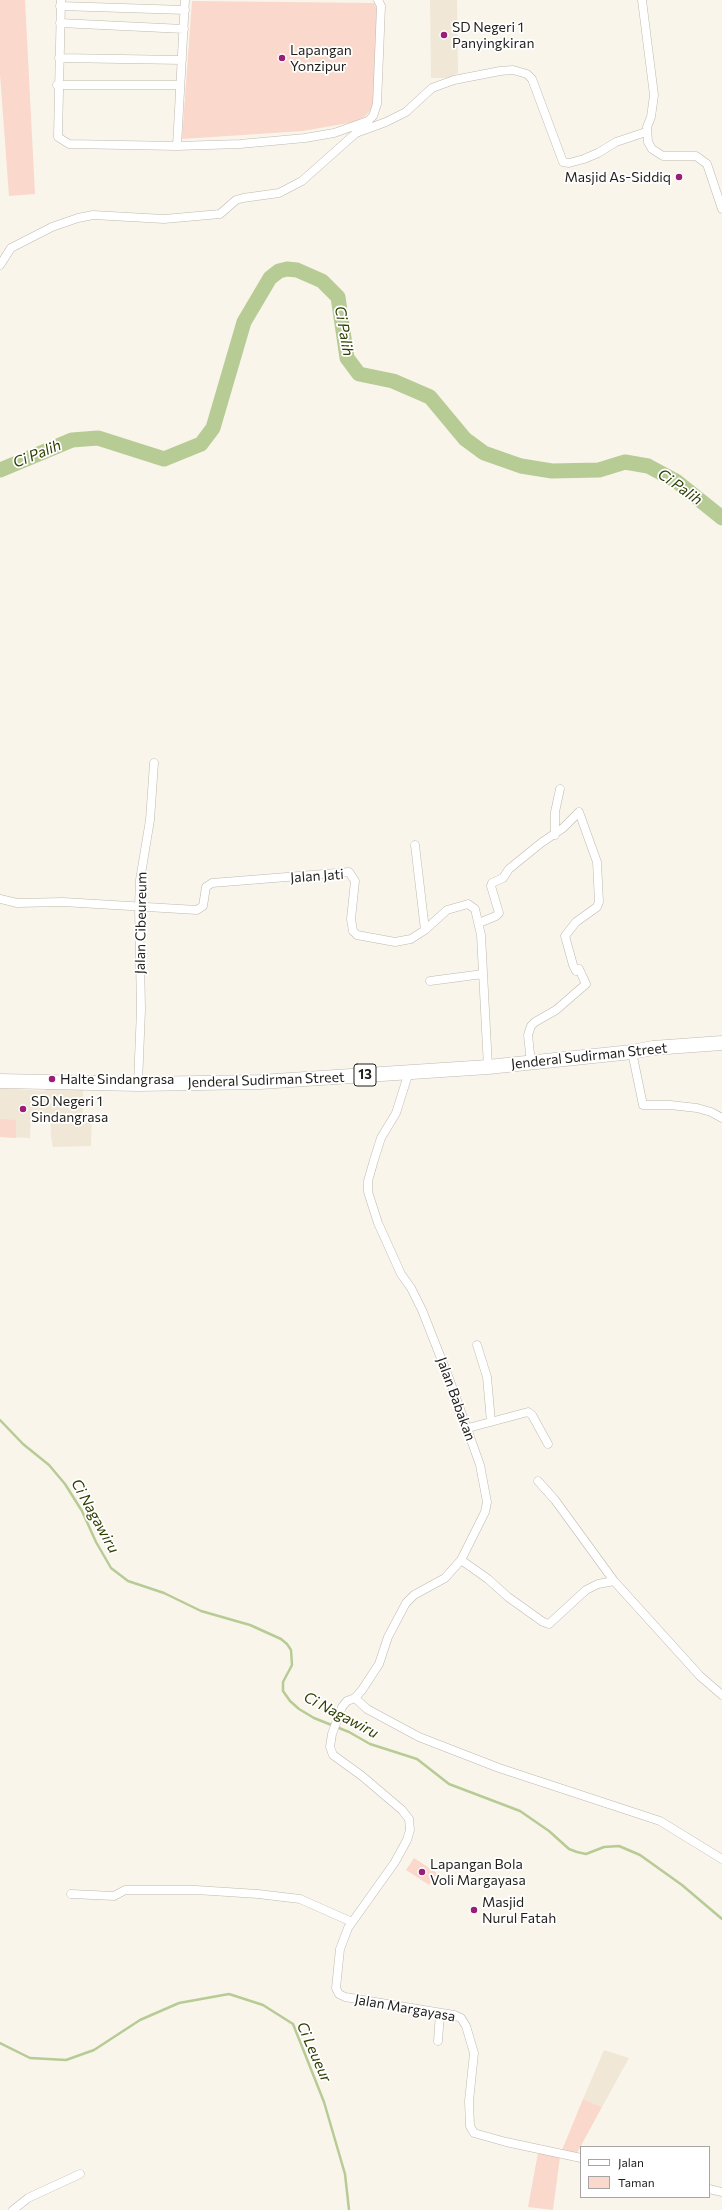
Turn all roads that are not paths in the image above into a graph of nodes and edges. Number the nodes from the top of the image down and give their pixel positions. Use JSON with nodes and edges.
{"nodes":[{"id":1,"x":185,"y":0,"type":"edge"},
{"id":2,"x":378,"y":0,"type":"edge"},
{"id":3,"x":642,"y":0,"type":"edge"},
{"id":4,"x":61,"y":3,"type":"edge"},
{"id":5,"x":185,"y":10,"type":"junction"},
{"id":6,"x":60,"y":23,"type":"junction"},
{"id":7,"x":184,"y":29,"type":"junction"},
{"id":8,"x":60,"y":58,"type":"junction"},
{"id":9,"x":182,"y":60,"type":"junction"},
{"id":10,"x":57,"y":85,"type":"junction"},
{"id":11,"x":180,"y":85,"type":"junction"},
{"id":12,"x":646,"y":132,"type":"junction"},
{"id":13,"x":177,"y":146,"type":"junction"},
{"id":14,"x":722,"y":209,"type":"edge"},
{"id":15,"x":0,"y":265,"type":"edge"},
{"id":16,"x":154,"y":763,"type":"dead end"},
{"id":17,"x":560,"y":788,"type":"dead end"},
{"id":18,"x":555,"y":835,"type":"junction"},
{"id":19,"x":415,"y":846,"type":"dead end"},
{"id":20,"x":0,"y":899,"type":"edge"},
{"id":21,"x":139,"y":907,"type":"junction"},
{"id":22,"x":479,"y":923,"type":"junction"},
{"id":23,"x":425,"y":930,"type":"junction"},
{"id":24,"x":483,"y":974,"type":"junction"},
{"id":25,"x":430,"y":981,"type":"dead end"},
{"id":26,"x":722,"y":1043,"type":"edge"},
{"id":27,"x":632,"y":1052,"type":"junction"},
{"id":28,"x":530,"y":1063,"type":"junction"},
{"id":29,"x":488,"y":1067,"type":"junction"},
{"id":30,"x":409,"y":1072,"type":"junction"},
{"id":31,"x":0,"y":1081,"type":"edge"},
{"id":32,"x":138,"y":1084,"type":"junction"},
{"id":33,"x":722,"y":1118,"type":"edge"},
{"id":34,"x":477,"y":1345,"type":"dead end"},
{"id":35,"x":490,"y":1422,"type":"junction"},
{"id":36,"x":468,"y":1428,"type":"junction"},
{"id":37,"x":548,"y":1444,"type":"dead end"},
{"id":38,"x":538,"y":1481,"type":"dead end"},
{"id":39,"x":461,"y":1560,"type":"junction"},
{"id":40,"x":614,"y":1581,"type":"junction"},
{"id":41,"x":722,"y":1695,"type":"edge"},
{"id":42,"x":355,"y":1698,"type":"junction"},
{"id":43,"x":722,"y":1859,"type":"edge"},
{"id":44,"x":70,"y":1894,"type":"dead end"},
{"id":45,"x":352,"y":1922,"type":"junction"},
{"id":46,"x":440,"y":2013,"type":"junction"},
{"id":47,"x":438,"y":2041,"type":"dead end"},
{"id":48,"x":580,"y":2158,"type":"edge"},
{"id":49,"x":80,"y":2174,"type":"dead end"},
{"id":50,"x":710,"y":2189,"type":"edge"},
{"id":51,"x":722,"y":2192,"type":"edge"},
{"id":52,"x":13,"y":2210,"type":"edge"}],
"edges":[{"from":1,"to":5,"type":"street"},
{"from":2,"to":13,"type":"street"},
{"from":3,"to":12,"type":"street"},
{"from":4,"to":5,"type":"street"},
{"from":4,"to":6,"type":"street"},
{"from":5,"to":7,"type":"street"},
{"from":6,"to":7,"type":"street"},
{"from":6,"to":8,"type":"street"},
{"from":7,"to":9,"type":"street"},
{"from":8,"to":9,"type":"street"},
{"from":8,"to":10,"type":"street"},
{"from":9,"to":11,"type":"street"},
{"from":10,"to":11,"type":"street"},
{"from":10,"to":13,"type":"street"},
{"from":11,"to":13,"type":"street"},
{"from":12,"to":14,"type":"street"},
{"from":12,"to":15,"type":"street"},
{"from":16,"to":21,"type":"street","name":"Jalan Cibeureum"},
{"from":17,"to":18,"type":"street"},
{"from":18,"to":22,"type":"street"},
{"from":18,"to":28,"type":"street"},
{"from":19,"to":23,"type":"street"},
{"from":20,"to":21,"type":"street"},
{"from":21,"to":23,"type":"street","name":"Jalan Jati"},
{"from":21,"to":32,"type":"street","name":"Jalan Cibeureum"},
{"from":22,"to":23,"type":"street","name":"Jalan Jati"},
{"from":22,"to":24,"type":"street","name":"Jalan Jati"},
{"from":24,"to":25,"type":"street"},
{"from":24,"to":29,"type":"street","name":"Jalan Jati"},
{"from":26,"to":27,"type":"highway","name":"Jenderal Sudirman Street","number":"13"},
{"from":27,"to":28,"type":"highway","name":"Jenderal Sudirman Street","number":"13"},
{"from":27,"to":33,"type":"street"},
{"from":28,"to":29,"type":"highway","name":"Jenderal Sudirman Street","number":"13"},
{"from":29,"to":30,"type":"highway","name":"Jenderal Sudirman Street","number":"13"},
{"from":30,"to":32,"type":"highway","name":"Jenderal Sudirman Street","number":"13"},
{"from":30,"to":36,"type":"street","name":"Jalan Babakan"},
{"from":31,"to":32,"type":"highway","name":"Jenderal Sudirman Street","number":"13"},
{"from":34,"to":35,"type":"street"},
{"from":35,"to":36,"type":"street"},
{"from":35,"to":37,"type":"street"},
{"from":36,"to":39,"type":"street","name":"Jalan Babakan"},
{"from":38,"to":40,"type":"street"},
{"from":39,"to":40,"type":"street"},
{"from":39,"to":42,"type":"street","name":"Jalan Babakan"},
{"from":40,"to":41,"type":"street"},
{"from":42,"to":43,"type":"street"},
{"from":42,"to":45,"type":"street","name":"Jalan Margayasa"},
{"from":44,"to":45,"type":"street"},
{"from":45,"to":46,"type":"street","name":"Jalan Margayasa"},
{"from":46,"to":47,"type":"street"},
{"from":46,"to":48,"type":"street","name":"Jalan Margayasa"},
{"from":49,"to":52,"type":"street"},
{"from":50,"to":51,"type":"street"}]}
